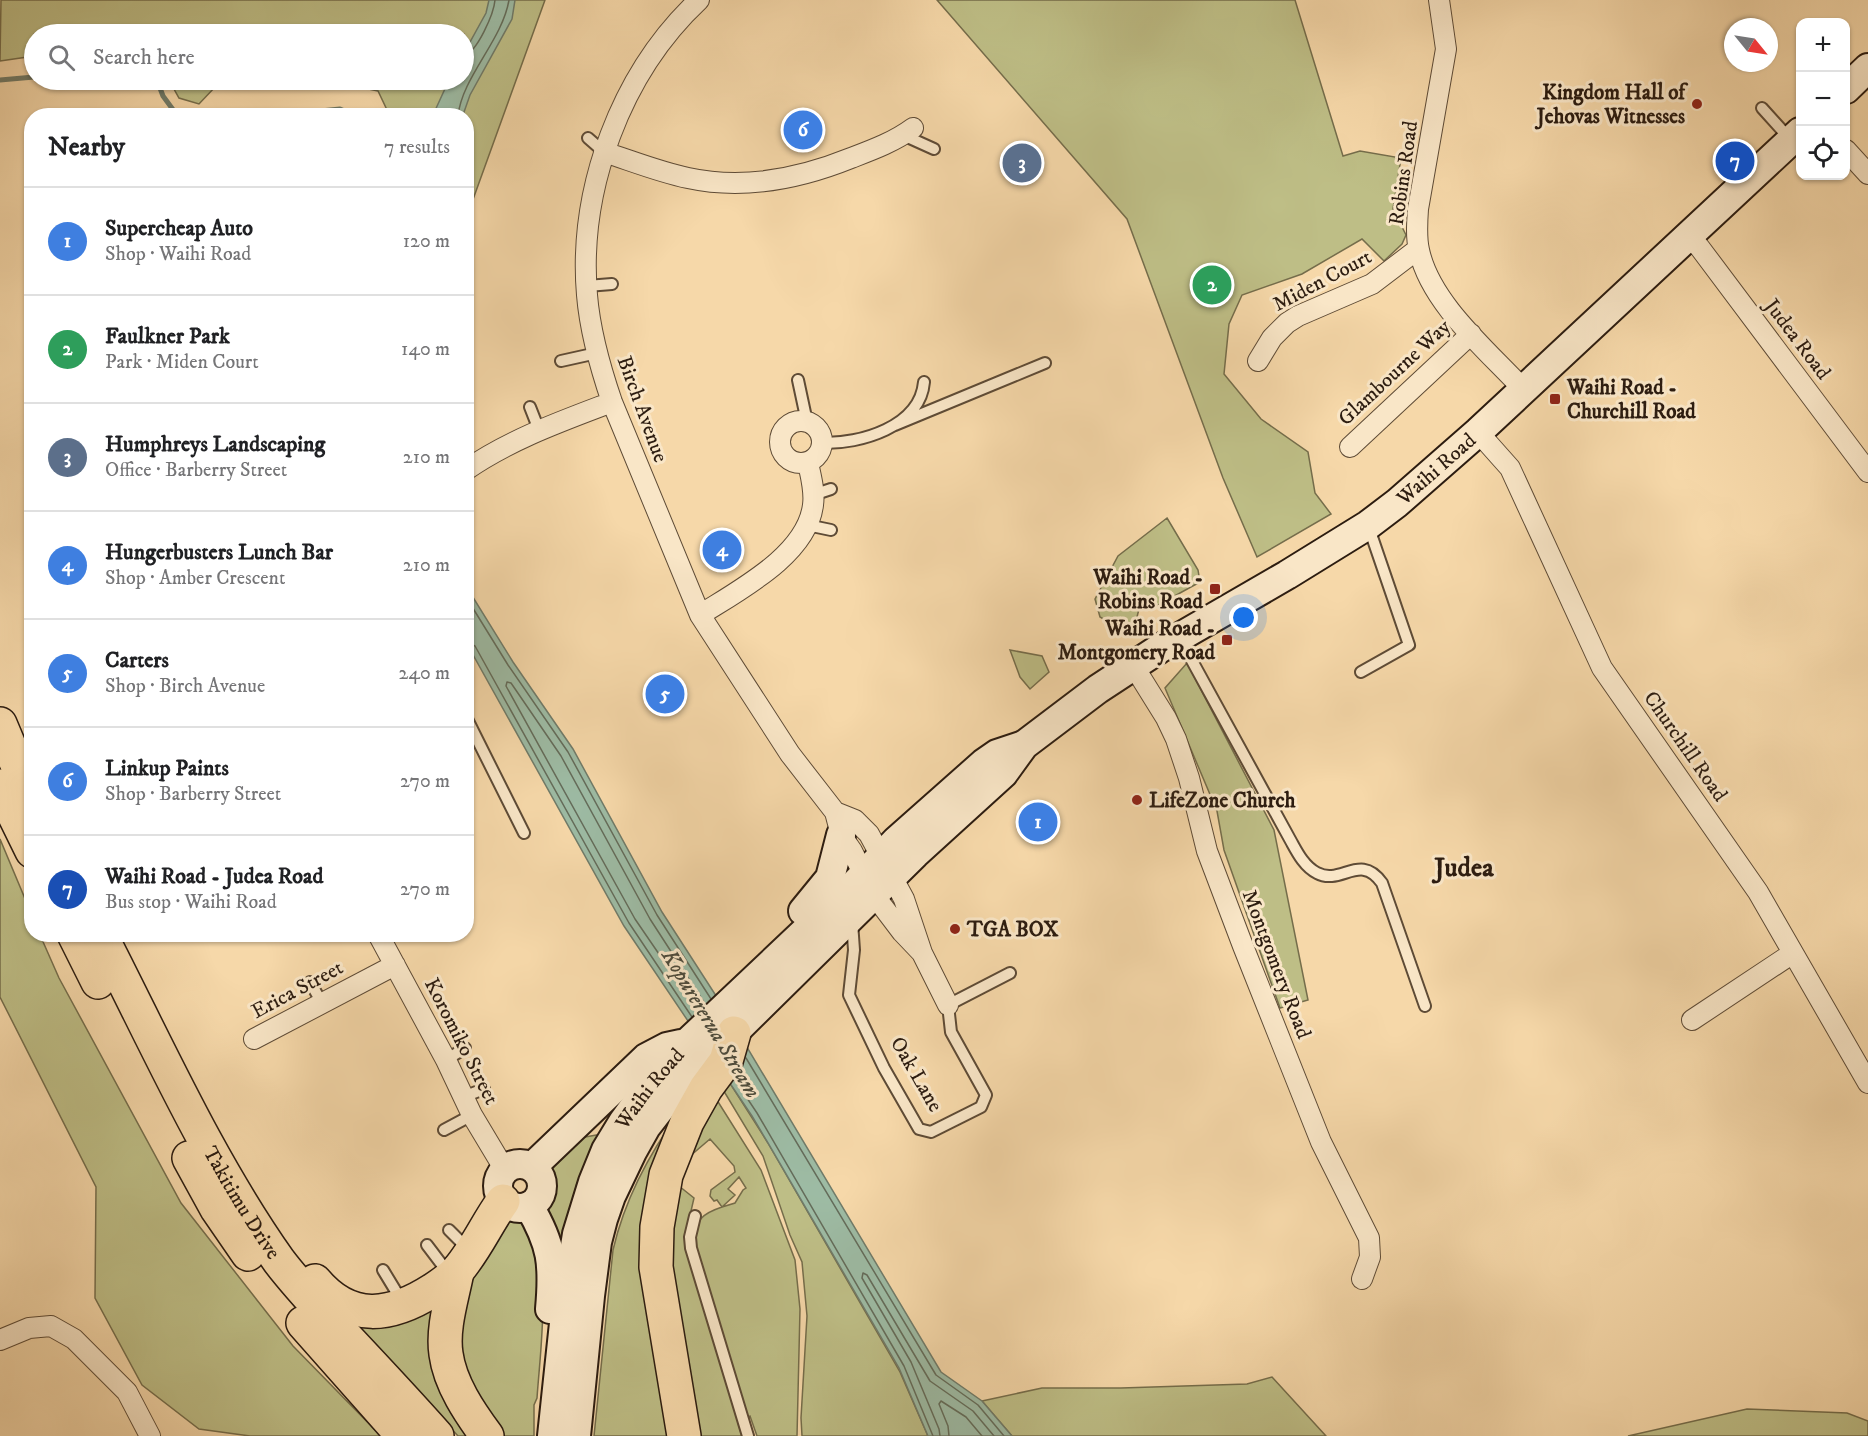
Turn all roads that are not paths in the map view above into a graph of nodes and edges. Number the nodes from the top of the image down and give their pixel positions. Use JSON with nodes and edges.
{"nodes":[{"id":1,"x":699,"y":0,"type":"edge"},
{"id":2,"x":1439,"y":0,"type":"edge"},
{"id":3,"x":1868,"y":68,"type":"edge"},
{"id":4,"x":1850,"y":84,"type":"edge"},
{"id":5,"x":1762,"y":108,"type":"dead end"},
{"id":6,"x":908,"y":131,"type":"joint"},
{"id":7,"x":1796,"y":136,"type":"edge"},
{"id":8,"x":588,"y":138,"type":"dead end"},
{"id":9,"x":934,"y":149,"type":"dead end"},
{"id":10,"x":604,"y":152,"type":"junction"},
{"id":11,"x":1850,"y":155,"type":"edge"},
{"id":12,"x":1868,"y":174,"type":"edge"},
{"id":13,"x":1689,"y":235,"type":"junction"},
{"id":14,"x":1418,"y":249,"type":"junction"},
{"id":15,"x":612,"y":284,"type":"dead end"},
{"id":16,"x":587,"y":286,"type":"junction"},
{"id":17,"x":1471,"y":333,"type":"junction"},
{"id":18,"x":597,"y":353,"type":"junction"},
{"id":19,"x":561,"y":361,"type":"dead end"},
{"id":20,"x":1258,"y":361,"type":"dead end"},
{"id":21,"x":1045,"y":363,"type":"dead end"},
{"id":22,"x":798,"y":380,"type":"dead end"},
{"id":23,"x":924,"y":382,"type":"dead end"},
{"id":24,"x":1523,"y":389,"type":"junction"},
{"id":25,"x":612,"y":402,"type":"junction"},
{"id":26,"x":530,"y":407,"type":"dead end"},
{"id":27,"x":807,"y":422,"type":"junction"},
{"id":28,"x":895,"y":425,"type":"junction"},
{"id":29,"x":539,"y":430,"type":"junction"},
{"id":30,"x":1478,"y":432,"type":"junction"},
{"id":31,"x":822,"y":443,"type":"junction"},
{"id":32,"x":1350,"y":447,"type":"dead end"},
{"id":33,"x":808,"y":464,"type":"junction"},
{"id":34,"x":474,"y":465,"type":"edge"},
{"id":35,"x":1868,"y":472,"type":"edge"},
{"id":36,"x":807,"y":525,"type":"junction"},
{"id":37,"x":1368,"y":525,"type":"junction"},
{"id":38,"x":831,"y":530,"type":"dead end"},
{"id":39,"x":700,"y":615,"type":"junction"},
{"id":40,"x":1179,"y":637,"type":"junction"},
{"id":41,"x":1133,"y":665,"type":"junction"},
{"id":42,"x":1361,"y":672,"type":"dead end"},
{"id":43,"x":0,"y":724,"type":"edge"},
{"id":44,"x":474,"y":733,"type":"edge"},
{"id":45,"x":24,"y":781,"type":"edge"},
{"id":46,"x":0,"y":786,"type":"edge"},
{"id":47,"x":838,"y":823,"type":"junction"},
{"id":48,"x":524,"y":833,"type":"dead end"},
{"id":49,"x":24,"y":835,"type":"edge"},
{"id":50,"x":878,"y":876,"type":"junction"},
{"id":51,"x":851,"y":919,"type":"junction"},
{"id":52,"x":78,"y":942,"type":"edge"},
{"id":53,"x":104,"y":942,"type":"edge"},
{"id":54,"x":382,"y":942,"type":"edge"},
{"id":55,"x":1793,"y":953,"type":"junction"},
{"id":56,"x":772,"y":961,"type":"junction"},
{"id":57,"x":395,"y":965,"type":"junction"},
{"id":58,"x":1010,"y":973,"type":"dead end"},
{"id":59,"x":310,"y":982,"type":"dead end"},
{"id":60,"x":322,"y":1003,"type":"junction"},
{"id":61,"x":948,"y":1005,"type":"junction"},
{"id":62,"x":1425,"y":1006,"type":"dead end"},
{"id":63,"x":739,"y":1017,"type":"junction"},
{"id":64,"x":1692,"y":1020,"type":"dead end"},
{"id":65,"x":254,"y":1040,"type":"dead end"},
{"id":66,"x":465,"y":1048,"type":"dead end"},
{"id":67,"x":703,"y":1058,"type":"junction"},
{"id":68,"x":446,"y":1060,"type":"junction"},
{"id":69,"x":173,"y":1082,"type":"junction"},
{"id":70,"x":1868,"y":1083,"type":"edge"},
{"id":71,"x":484,"y":1089,"type":"dead end"},
{"id":72,"x":463,"y":1097,"type":"junction"},
{"id":73,"x":472,"y":1115,"type":"junction"},
{"id":74,"x":623,"y":1122,"type":"junction"},
{"id":75,"x":444,"y":1130,"type":"dead end"},
{"id":76,"x":566,"y":1134,"type":"junction"},
{"id":77,"x":517,"y":1186,"type":"junction"},
{"id":78,"x":695,"y":1216,"type":"dead end"},
{"id":79,"x":427,"y":1245,"type":"dead end"},
{"id":80,"x":457,"y":1258,"type":"junction"},
{"id":81,"x":383,"y":1270,"type":"dead end"},
{"id":82,"x":1362,"y":1279,"type":"dead end"},
{"id":83,"x":405,"y":1306,"type":"junction"},
{"id":84,"x":0,"y":1340,"type":"edge"},
{"id":85,"x":555,"y":1401,"type":"junction"},
{"id":86,"x":564,"y":1434,"type":"edge"},
{"id":87,"x":150,"y":1436,"type":"edge"},
{"id":88,"x":403,"y":1436,"type":"edge"},
{"id":89,"x":437,"y":1436,"type":"edge"},
{"id":90,"x":488,"y":1436,"type":"edge"},
{"id":91,"x":684,"y":1436,"type":"edge"},
{"id":92,"x":748,"y":1436,"type":"edge"}],
"edges":[{"from":1,"to":10,"type":"street","name":"Birch Avenue"},
{"from":2,"to":14,"type":"street","name":"Robins Road"},
{"from":3,"to":4,"type":"main road"},
{"from":5,"to":7,"type":"lane"},
{"from":6,"to":9,"type":"lane"},
{"from":6,"to":10,"type":"street"},
{"from":7,"to":13,"type":"main road","name":"Waihi Road"},
{"from":8,"to":10,"type":"lane"},
{"from":10,"to":16,"type":"street","name":"Birch Avenue"},
{"from":11,"to":12,"type":"street"},
{"from":13,"to":24,"type":"main road","name":"Waihi Road"},
{"from":13,"to":35,"type":"street","name":"Judea Road"},
{"from":14,"to":17,"type":"street","name":"Robins Road"},
{"from":14,"to":20,"type":"street","name":"Miden Court"},
{"from":15,"to":16,"type":"lane"},
{"from":16,"to":18,"type":"street","name":"Birch Avenue"},
{"from":17,"to":24,"type":"street","name":"Robins Road"},
{"from":17,"to":32,"type":"street","name":"Glambourne Way"},
{"from":18,"to":19,"type":"lane"},
{"from":18,"to":25,"type":"street","name":"Birch Avenue"},
{"from":21,"to":28,"type":"lane"},
{"from":22,"to":27,"type":"lane"},
{"from":23,"to":28,"type":"lane"},
{"from":24,"to":30,"type":"main road","name":"Waihi Road"},
{"from":25,"to":29,"type":"street"},
{"from":25,"to":39,"type":"street","name":"Birch Avenue"},
{"from":26,"to":29,"type":"lane"},
{"from":27,"to":31,"type":"street"},
{"from":27,"to":33,"type":"street"},
{"from":28,"to":31,"type":"lane"},
{"from":29,"to":34,"type":"street"},
{"from":30,"to":37,"type":"main road","name":"Waihi Road"},
{"from":30,"to":55,"type":"street","name":"Churchill Road"},
{"from":31,"to":33,"type":"street"},
{"from":33,"to":36,"type":"street"},
{"from":36,"to":38,"type":"lane"},
{"from":36,"to":39,"type":"street"},
{"from":37,"to":40,"type":"main road","name":"Waihi Road"},
{"from":37,"to":42,"type":"lane"},
{"from":39,"to":47,"type":"street","name":"Birch Avenue"},
{"from":40,"to":41,"type":"main road","name":"Waihi Road"},
{"from":40,"to":62,"type":"lane"},
{"from":41,"to":50,"type":"main road","name":"Waihi Road"},
{"from":41,"to":82,"type":"street","name":"Montgomery Road"},
{"from":43,"to":45,"type":"highway"},
{"from":44,"to":48,"type":"lane"},
{"from":46,"to":49,"type":"highway"},
{"from":47,"to":50,"type":"street","name":"Birch Avenue"},
{"from":47,"to":56,"type":"main road"},
{"from":50,"to":51,"type":"main road","name":"Waihi Road"},
{"from":50,"to":56,"type":"main road","name":"Waihi Road"},
{"from":50,"to":61,"type":"street","name":"Oak Lane"},
{"from":51,"to":61,"type":"lane","name":"Oak Lane"},
{"from":51,"to":63,"type":"main road","name":"Waihi Road"},
{"from":52,"to":88,"type":"highway","name":"Takitimu Drive"},
{"from":53,"to":69,"type":"highway","name":"Takitimu Drive"},
{"from":54,"to":57,"type":"street","name":"Koromiko Street"},
{"from":55,"to":64,"type":"street"},
{"from":55,"to":70,"type":"street","name":"Churchill Road"},
{"from":56,"to":63,"type":"main road","name":"Waihi Road"},
{"from":57,"to":60,"type":"street","name":"Erica Street"},
{"from":57,"to":68,"type":"street","name":"Koromiko Street"},
{"from":58,"to":61,"type":"lane"},
{"from":59,"to":60,"type":"lane"},
{"from":60,"to":65,"type":"street","name":"Erica Street"},
{"from":63,"to":67,"type":"highway"},
{"from":66,"to":68,"type":"lane"},
{"from":67,"to":74,"type":"main road","name":"Waihi Road"},
{"from":67,"to":76,"type":"main road"},
{"from":67,"to":86,"type":"main road","name":"Waihi Road"},
{"from":67,"to":91,"type":"highway"},
{"from":68,"to":72,"type":"street","name":"Koromiko Street"},
{"from":69,"to":83,"type":"highway"},
{"from":69,"to":89,"type":"highway","name":"Takitimu Drive"},
{"from":71,"to":72,"type":"lane"},
{"from":72,"to":73,"type":"street","name":"Koromiko Street"},
{"from":73,"to":75,"type":"lane"},
{"from":73,"to":77,"type":"street","name":"Koromiko Street"},
{"from":74,"to":76,"type":"main road"},
{"from":74,"to":85,"type":"main road","name":"Waihi Road"},
{"from":76,"to":77,"type":"main road"},
{"from":77,"to":80,"type":"highway"},
{"from":77,"to":85,"type":"main road"},
{"from":78,"to":92,"type":"lane"},
{"from":79,"to":80,"type":"lane"},
{"from":80,"to":83,"type":"highway"},
{"from":80,"to":90,"type":"highway"},
{"from":81,"to":83,"type":"lane"},
{"from":84,"to":87,"type":"street"},
{"from":85,"to":86,"type":"main road","name":"Waihi Road"}]}
